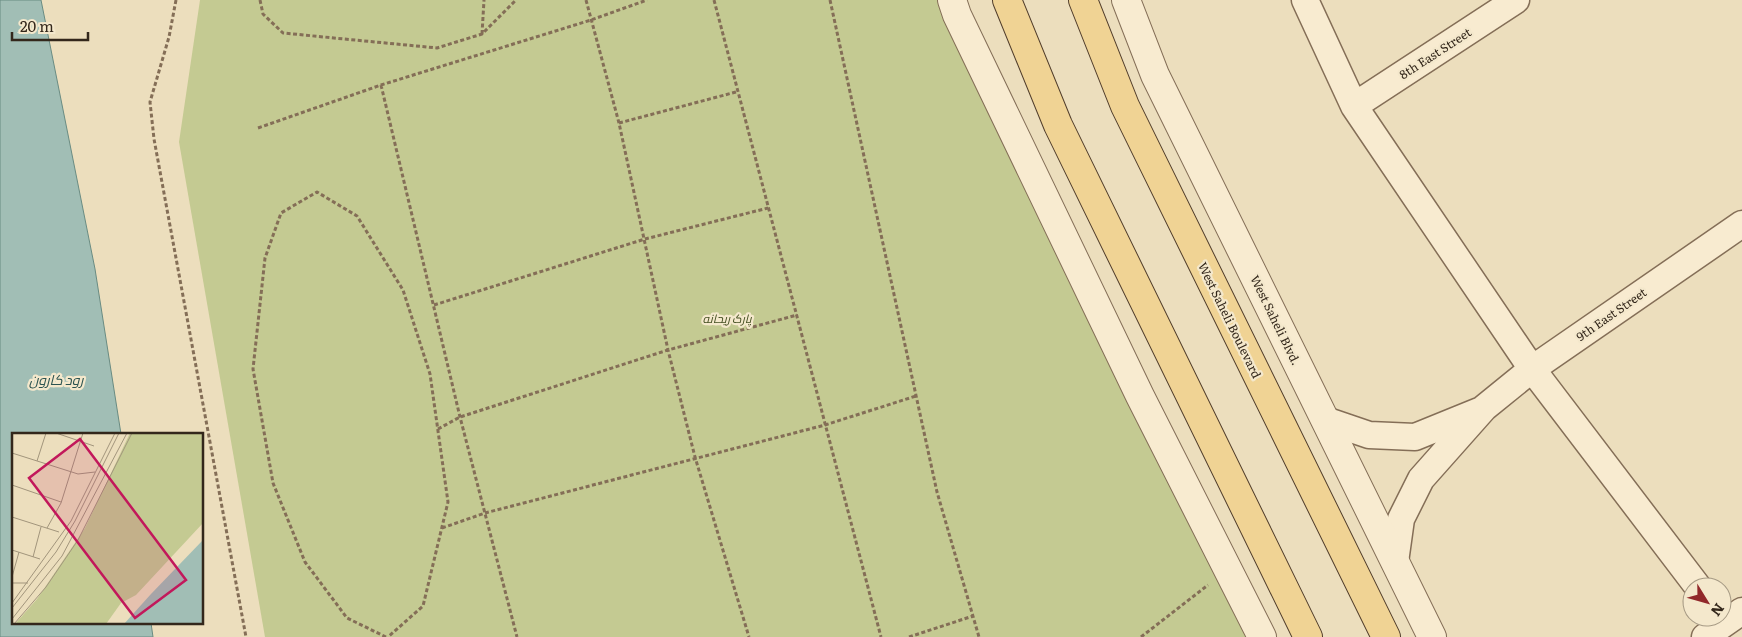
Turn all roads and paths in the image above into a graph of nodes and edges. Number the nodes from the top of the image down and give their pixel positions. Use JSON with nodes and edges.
{"nodes":[{"id":1,"x":176,"y":0,"type":"edge"},
{"id":2,"x":260,"y":0,"type":"edge"},
{"id":3,"x":484,"y":0,"type":"edge"},
{"id":4,"x":516,"y":0,"type":"edge"},
{"id":5,"x":586,"y":0,"type":"edge"},
{"id":6,"x":647,"y":0,"type":"edge"},
{"id":7,"x":714,"y":0,"type":"edge"},
{"id":8,"x":830,"y":0,"type":"edge"},
{"id":9,"x":952,"y":0,"type":"edge"},
{"id":10,"x":1007,"y":0,"type":"edge"},
{"id":11,"x":1083,"y":0,"type":"edge"},
{"id":12,"x":1126,"y":0,"type":"edge"},
{"id":13,"x":1305,"y":0,"type":"edge"},
{"id":14,"x":1516,"y":0,"type":"edge"},
{"id":15,"x":591,"y":20,"type":"junction"},
{"id":16,"x":482,"y":34,"type":"junction"},
{"id":17,"x":381,"y":85,"type":"junction"},
{"id":18,"x":736,"y":92,"type":"junction"},
{"id":19,"x":1354,"y":106,"type":"junction"},
{"id":20,"x":619,"y":124,"type":"junction"},
{"id":21,"x":258,"y":128,"type":"dead end"},
{"id":22,"x":768,"y":208,"type":"junction"},
{"id":23,"x":1742,"y":224,"type":"edge"},
{"id":24,"x":644,"y":238,"type":"junction"},
{"id":25,"x":434,"y":305,"type":"junction"},
{"id":26,"x":797,"y":315,"type":"junction"},
{"id":27,"x":668,"y":350,"type":"junction"},
{"id":28,"x":1532,"y":369,"type":"junction"},
{"id":29,"x":916,"y":396,"type":"junction"},
{"id":30,"x":1484,"y":408,"type":"junction"},
{"id":31,"x":460,"y":417,"type":"junction"},
{"id":32,"x":1325,"y":420,"type":"junction"},
{"id":33,"x":825,"y":424,"type":"junction"},
{"id":34,"x":438,"y":429,"type":"junction"},
{"id":35,"x":695,"y":457,"type":"junction"},
{"id":36,"x":485,"y":513,"type":"junction"},
{"id":37,"x":441,"y":529,"type":"junction"},
{"id":38,"x":1395,"y":562,"type":"junction"},
{"id":39,"x":1228,"y":570,"type":"junction"},
{"id":40,"x":1690,"y":577,"type":"edge"},
{"id":41,"x":973,"y":616,"type":"junction"},
{"id":42,"x":246,"y":637,"type":"edge"},
{"id":43,"x":387,"y":637,"type":"edge"},
{"id":44,"x":517,"y":637,"type":"edge"},
{"id":45,"x":749,"y":637,"type":"edge"},
{"id":46,"x":881,"y":637,"type":"edge"},
{"id":47,"x":909,"y":637,"type":"edge"},
{"id":48,"x":979,"y":637,"type":"edge"},
{"id":49,"x":1141,"y":637,"type":"edge"},
{"id":50,"x":1262,"y":637,"type":"edge"},
{"id":51,"x":1308,"y":637,"type":"edge"},
{"id":52,"x":1386,"y":637,"type":"edge"},
{"id":53,"x":1432,"y":637,"type":"edge"}],
"edges":[{"from":1,"to":42,"type":"path"},
{"from":2,"to":16,"type":"path"},
{"from":3,"to":16,"type":"path"},
{"from":4,"to":16,"type":"path"},
{"from":5,"to":15,"type":"path"},
{"from":6,"to":15,"type":"path"},
{"from":7,"to":18,"type":"path"},
{"from":8,"to":29,"type":"path"},
{"from":9,"to":39,"type":"street"},
{"from":10,"to":51,"type":"main road"},
{"from":11,"to":52,"type":"main road","name":"West Saheli Boulevard"},
{"from":12,"to":32,"type":"street","name":"West Saheli Blvd."},
{"from":13,"to":19,"type":"street"},
{"from":14,"to":19,"type":"street","name":"8th East Street"},
{"from":15,"to":17,"type":"path"},
{"from":15,"to":20,"type":"path"},
{"from":17,"to":21,"type":"path"},
{"from":17,"to":25,"type":"path"},
{"from":18,"to":20,"type":"path"},
{"from":18,"to":22,"type":"path"},
{"from":19,"to":28,"type":"street"},
{"from":20,"to":24,"type":"path"},
{"from":22,"to":24,"type":"path"},
{"from":22,"to":26,"type":"path"},
{"from":23,"to":28,"type":"street","name":"9th East Street"},
{"from":24,"to":25,"type":"path"},
{"from":24,"to":27,"type":"path"},
{"from":25,"to":31,"type":"path"},
{"from":26,"to":27,"type":"path"},
{"from":26,"to":33,"type":"path"},
{"from":27,"to":31,"type":"path"},
{"from":27,"to":35,"type":"path"},
{"from":28,"to":30,"type":"street","name":"9th East Street"},
{"from":28,"to":40,"type":"street"},
{"from":29,"to":33,"type":"path"},
{"from":29,"to":41,"type":"path"},
{"from":30,"to":32,"type":"street"},
{"from":30,"to":38,"type":"street"},
{"from":31,"to":34,"type":"path"},
{"from":31,"to":36,"type":"path"},
{"from":32,"to":38,"type":"street","name":"West Saheli Blvd."},
{"from":33,"to":35,"type":"path"},
{"from":33,"to":46,"type":"path"},
{"from":34,"to":37,"type":"path"},
{"from":34,"to":43,"type":"path"},
{"from":35,"to":36,"type":"path"},
{"from":35,"to":45,"type":"path"},
{"from":36,"to":37,"type":"path"},
{"from":36,"to":44,"type":"path"},
{"from":37,"to":43,"type":"path"},
{"from":38,"to":53,"type":"street","name":"West Saheli Blvd."},
{"from":39,"to":49,"type":"path"},
{"from":39,"to":50,"type":"street"},
{"from":41,"to":47,"type":"path"},
{"from":41,"to":48,"type":"path"}]}
